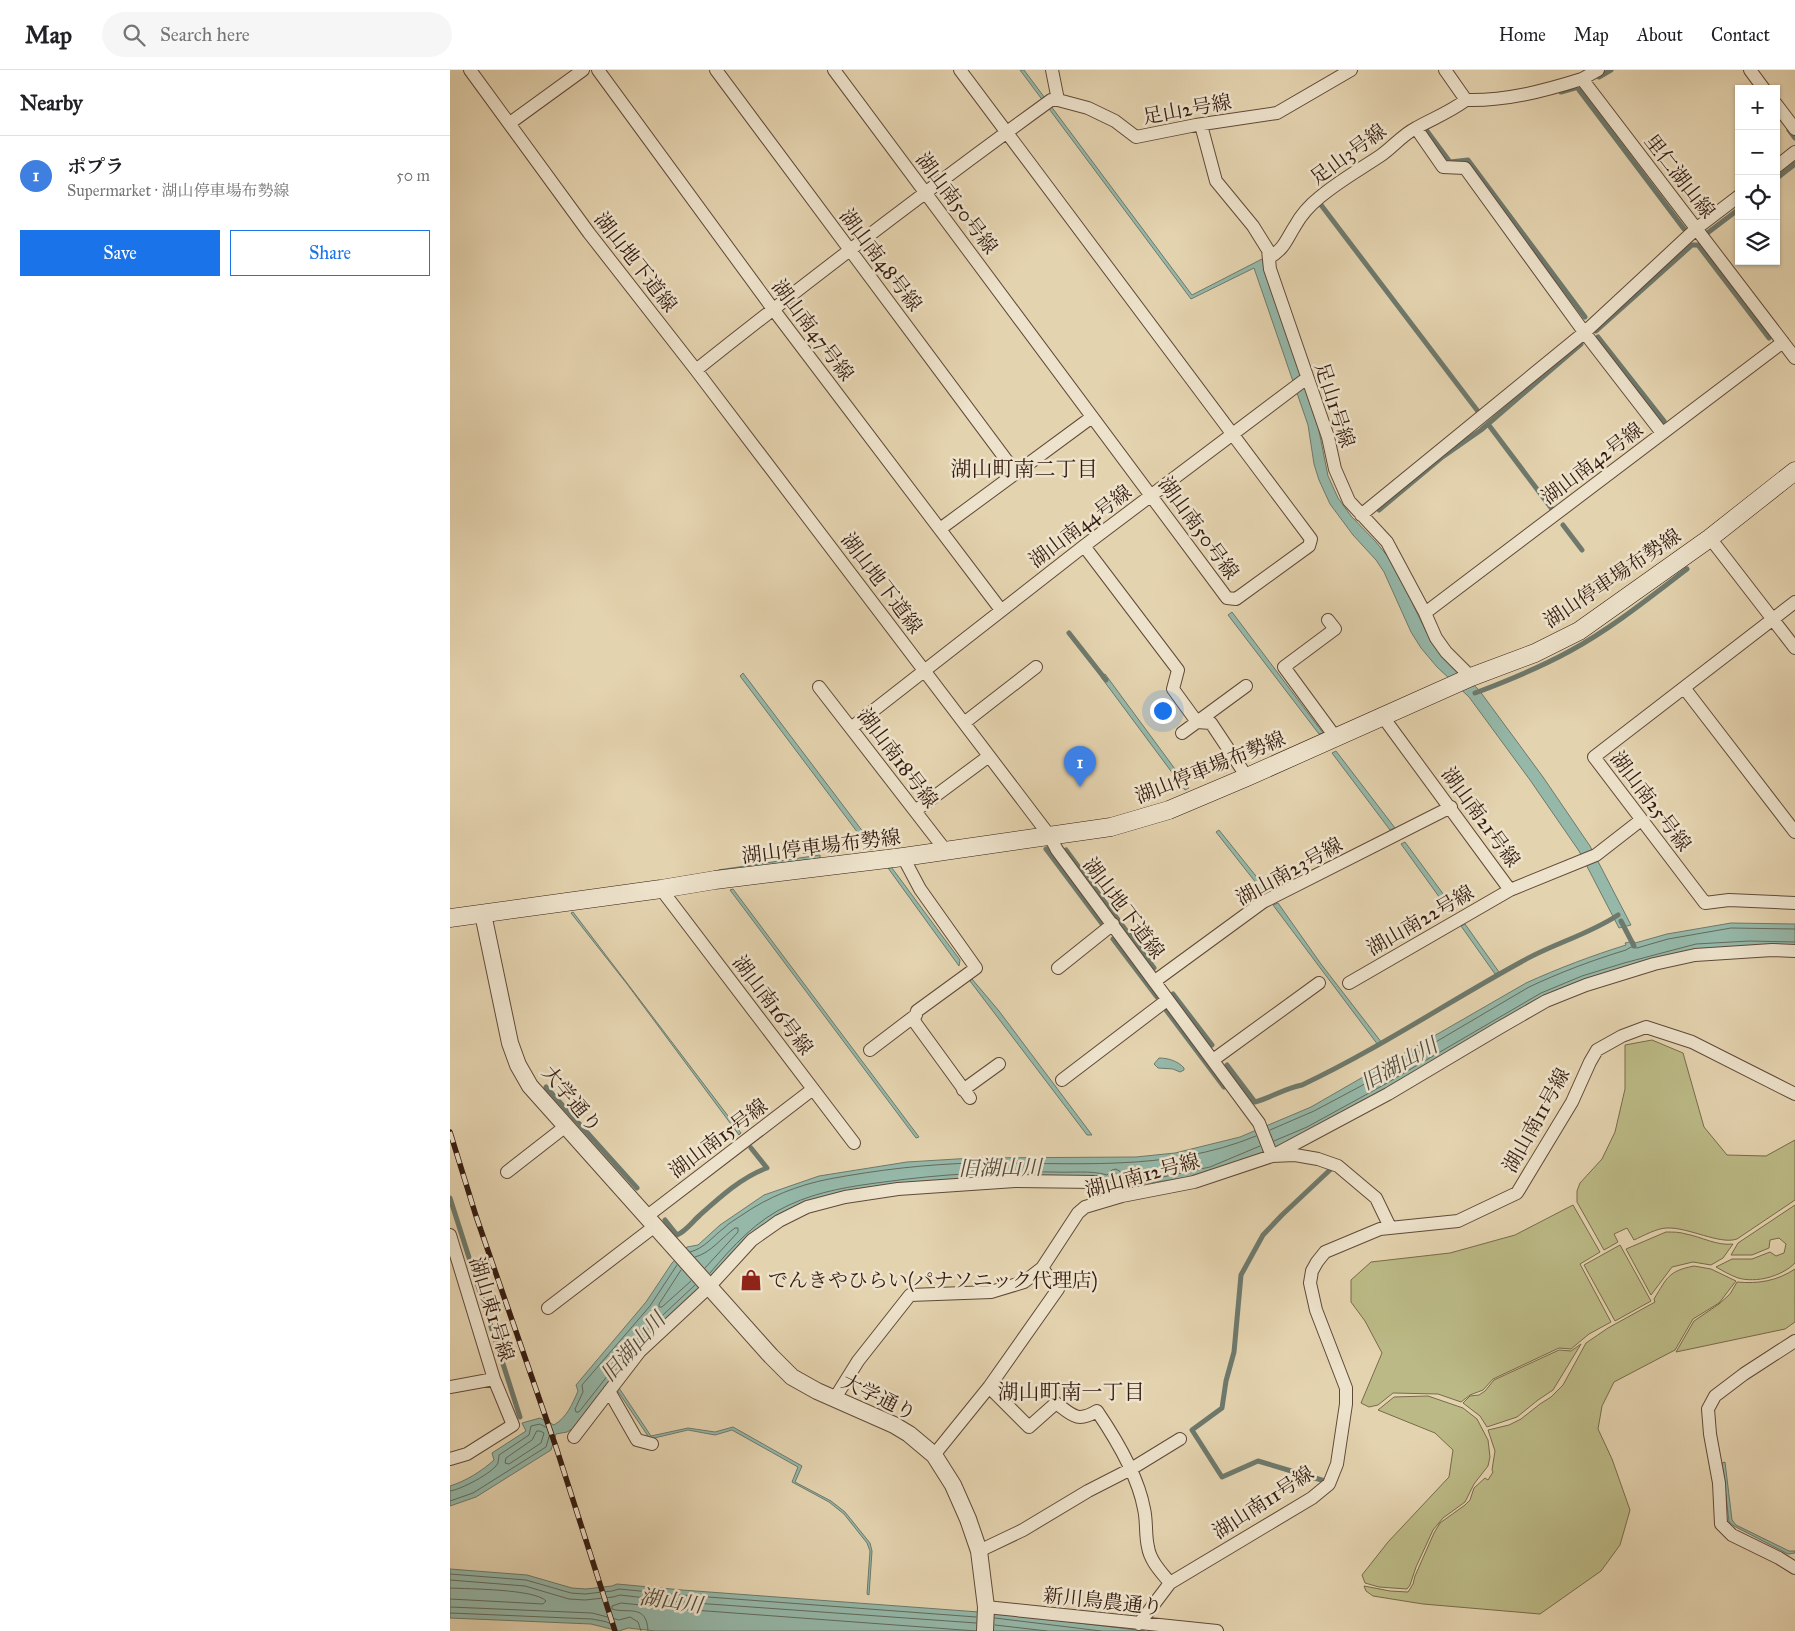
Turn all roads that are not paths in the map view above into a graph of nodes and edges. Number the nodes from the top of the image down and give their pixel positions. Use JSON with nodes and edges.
{"nodes":[{"id":1,"x":470,"y":70,"type":"edge"},
{"id":2,"x":583,"y":70,"type":"edge"},
{"id":3,"x":598,"y":70,"type":"edge"},
{"id":4,"x":716,"y":70,"type":"edge"},
{"id":5,"x":834,"y":70,"type":"edge"},
{"id":6,"x":960,"y":70,"type":"edge"},
{"id":7,"x":1052,"y":70,"type":"edge"},
{"id":8,"x":1351,"y":70,"type":"edge"},
{"id":9,"x":1445,"y":70,"type":"edge"},
{"id":10,"x":1598,"y":70,"type":"edge"},
{"id":11,"x":1750,"y":70,"type":"edge"},
{"id":12,"x":1582,"y":79,"type":"junction"},
{"id":13,"x":1761,"y":85,"type":"edge"},
{"id":14,"x":1058,"y":100,"type":"junction"},
{"id":15,"x":1466,"y":100,"type":"junction"},
{"id":16,"x":1780,"y":109,"type":"edge"},
{"id":17,"x":510,"y":123,"type":"junction"},
{"id":18,"x":1201,"y":125,"type":"junction"},
{"id":19,"x":1416,"y":128,"type":"junction"},
{"id":20,"x":1795,"y":129,"type":"edge"},
{"id":21,"x":1007,"y":132,"type":"junction"},
{"id":22,"x":1795,"y":152,"type":"edge"},
{"id":23,"x":1780,"y":164,"type":"edge"},
{"id":24,"x":926,"y":193,"type":"junction"},
{"id":25,"x":1735,"y":199,"type":"edge"},
{"id":26,"x":1697,"y":228,"type":"junction"},
{"id":27,"x":851,"y":250,"type":"junction"},
{"id":28,"x":1269,"y":258,"type":"junction"},
{"id":29,"x":773,"y":309,"type":"junction"},
{"id":30,"x":1584,"y":332,"type":"junction"},
{"id":31,"x":1782,"y":342,"type":"junction"},
{"id":32,"x":1795,"y":358,"type":"edge"},
{"id":33,"x":696,"y":370,"type":"junction"},
{"id":34,"x":1302,"y":383,"type":"junction"},
{"id":35,"x":1092,"y":417,"type":"junction"},
{"id":36,"x":1662,"y":433,"type":"junction"},
{"id":37,"x":1233,"y":436,"type":"junction"},
{"id":38,"x":1795,"y":471,"type":"edge"},
{"id":39,"x":1016,"y":472,"type":"junction"},
{"id":40,"x":1152,"y":496,"type":"junction"},
{"id":41,"x":1361,"y":515,"type":"junction"},
{"id":42,"x":940,"y":529,"type":"junction"},
{"id":43,"x":1710,"y":538,"type":"junction"},
{"id":44,"x":1084,"y":546,"type":"junction"},
{"id":45,"x":1795,"y":602,"type":"edge"},
{"id":46,"x":1001,"y":610,"type":"junction"},
{"id":47,"x":1425,"y":614,"type":"junction"},
{"id":48,"x":1773,"y":619,"type":"junction"},
{"id":49,"x":1328,"y":620,"type":"dead end"},
{"id":50,"x":1795,"y":648,"type":"edge"},
{"id":51,"x":1036,"y":667,"type":"dead end"},
{"id":52,"x":925,"y":671,"type":"junction"},
{"id":53,"x":1472,"y":677,"type":"junction"},
{"id":54,"x":1246,"y":686,"type":"dead end"},
{"id":55,"x":819,"y":687,"type":"dead end"},
{"id":56,"x":1685,"y":689,"type":"junction"},
{"id":57,"x":1383,"y":717,"type":"junction"},
{"id":58,"x":1197,"y":722,"type":"junction"},
{"id":59,"x":964,"y":723,"type":"junction"},
{"id":60,"x":851,"y":728,"type":"junction"},
{"id":61,"x":1182,"y":733,"type":"dead end"},
{"id":62,"x":1336,"y":738,"type":"junction"},
{"id":63,"x":989,"y":756,"type":"junction"},
{"id":64,"x":1247,"y":777,"type":"junction"},
{"id":65,"x":1451,"y":808,"type":"junction"},
{"id":66,"x":915,"y":811,"type":"junction"},
{"id":67,"x":1641,"y":820,"type":"junction"},
{"id":68,"x":1795,"y":832,"type":"edge"},
{"id":69,"x":1049,"y":835,"type":"junction"},
{"id":70,"x":946,"y":851,"type":"junction"},
{"id":71,"x":903,"y":857,"type":"junction"},
{"id":72,"x":661,"y":889,"type":"junction"},
{"id":73,"x":1510,"y":890,"type":"junction"},
{"id":74,"x":1795,"y":903,"type":"edge"},
{"id":75,"x":483,"y":914,"type":"junction"},
{"id":76,"x":450,"y":918,"type":"edge"},
{"id":77,"x":1113,"y":924,"type":"junction"},
{"id":78,"x":1795,"y":952,"type":"edge"},
{"id":79,"x":1058,"y":968,"type":"dead end"},
{"id":80,"x":1155,"y":981,"type":"junction"},
{"id":81,"x":1319,"y":982,"type":"dead end"},
{"id":82,"x":1349,"y":983,"type":"dead end"},
{"id":83,"x":1168,"y":1000,"type":"junction"},
{"id":84,"x":916,"y":1015,"type":"junction"},
{"id":85,"x":870,"y":1050,"type":"dead end"},
{"id":86,"x":1213,"y":1060,"type":"junction"},
{"id":87,"x":999,"y":1064,"type":"dead end"},
{"id":88,"x":1062,"y":1080,"type":"dead end"},
{"id":89,"x":813,"y":1089,"type":"junction"},
{"id":90,"x":1795,"y":1094,"type":"edge"},
{"id":91,"x":566,"y":1126,"type":"junction"},
{"id":92,"x":854,"y":1143,"type":"dead end"},
{"id":93,"x":1270,"y":1152,"type":"junction"},
{"id":94,"x":507,"y":1172,"type":"dead end"},
{"id":95,"x":1122,"y":1196,"type":"junction"},
{"id":96,"x":650,"y":1222,"type":"junction"},
{"id":97,"x":1390,"y":1227,"type":"junction"},
{"id":98,"x":450,"y":1235,"type":"edge"},
{"id":99,"x":1042,"y":1268,"type":"junction"},
{"id":100,"x":456,"y":1273,"type":"edge"},
{"id":101,"x":708,"y":1286,"type":"junction"},
{"id":102,"x":548,"y":1308,"type":"dead end"},
{"id":103,"x":1795,"y":1341,"type":"edge"},
{"id":104,"x":494,"y":1379,"type":"junction"},
{"id":105,"x":450,"y":1387,"type":"edge"},
{"id":106,"x":990,"y":1387,"type":"junction"},
{"id":107,"x":609,"y":1391,"type":"junction"},
{"id":108,"x":835,"y":1398,"type":"junction"},
{"id":109,"x":574,"y":1437,"type":"dead end"},
{"id":110,"x":1180,"y":1439,"type":"dead end"},
{"id":111,"x":652,"y":1444,"type":"dead end"},
{"id":112,"x":934,"y":1455,"type":"junction"},
{"id":113,"x":450,"y":1459,"type":"edge"},
{"id":114,"x":1130,"y":1469,"type":"junction"},
{"id":115,"x":979,"y":1550,"type":"junction"},
{"id":116,"x":1794,"y":1567,"type":"edge"},
{"id":117,"x":1170,"y":1583,"type":"junction"},
{"id":118,"x":986,"y":1609,"type":"junction"},
{"id":119,"x":1139,"y":1624,"type":"junction"},
{"id":120,"x":985,"y":1631,"type":"edge"},
{"id":121,"x":1217,"y":1631,"type":"edge"}],
"edges":[{"from":1,"to":17,"type":"street","name":"湖山地下道線"},
{"from":2,"to":17,"type":"street"},
{"from":3,"to":29,"type":"street","name":"湖山南47号線"},
{"from":4,"to":27,"type":"street","name":"湖山南48号線"},
{"from":5,"to":24,"type":"street","name":"湖山南50号線"},
{"from":6,"to":21,"type":"street","name":"湖山南50号線"},
{"from":7,"to":14,"type":"street"},
{"from":8,"to":18,"type":"street","name":"足山2号線"},
{"from":9,"to":15,"type":"street"},
{"from":10,"to":12,"type":"street"},
{"from":11,"to":13,"type":"street"},
{"from":12,"to":15,"type":"street"},
{"from":12,"to":26,"type":"street","name":"里仁湖山線"},
{"from":14,"to":18,"type":"street","name":"足山2号線"},
{"from":14,"to":21,"type":"street"},
{"from":15,"to":19,"type":"street","name":"足山3号線"},
{"from":16,"to":20,"type":"street"},
{"from":17,"to":33,"type":"street","name":"湖山地下道線"},
{"from":18,"to":28,"type":"street","name":"足山1号線"},
{"from":19,"to":28,"type":"street","name":"足山3号線"},
{"from":19,"to":30,"type":"street"},
{"from":21,"to":24,"type":"street"},
{"from":21,"to":37,"type":"street","name":"湖山南50号線"},
{"from":22,"to":23,"type":"street"},
{"from":24,"to":27,"type":"street"},
{"from":24,"to":35,"type":"street","name":"湖山南50号線"},
{"from":25,"to":26,"type":"street"},
{"from":26,"to":30,"type":"street"},
{"from":26,"to":31,"type":"street","name":"里仁湖山線"},
{"from":27,"to":29,"type":"street"},
{"from":27,"to":39,"type":"street","name":"湖山南48号線"},
{"from":28,"to":34,"type":"street","name":"足山1号線"},
{"from":29,"to":33,"type":"street"},
{"from":29,"to":42,"type":"street","name":"湖山南47号線"},
{"from":30,"to":36,"type":"street"},
{"from":30,"to":41,"type":"street"},
{"from":31,"to":32,"type":"street","name":"里仁湖山線"},
{"from":31,"to":36,"type":"street","name":"湖山南42号線"},
{"from":33,"to":52,"type":"street","name":"湖山地下道線"},
{"from":34,"to":37,"type":"street","name":"湖山南44号線"},
{"from":34,"to":41,"type":"street","name":"足山1号線"},
{"from":35,"to":39,"type":"street"},
{"from":35,"to":40,"type":"street","name":"湖山南50号線"},
{"from":36,"to":47,"type":"street","name":"湖山南42号線"},
{"from":37,"to":40,"type":"street","name":"湖山南44号線"},
{"from":37,"to":40,"type":"street","name":"湖山南50号線"},
{"from":38,"to":43,"type":"main road","name":"湖山停車場布勢線"},
{"from":39,"to":42,"type":"street"},
{"from":40,"to":44,"type":"street","name":"湖山南44号線"},
{"from":41,"to":47,"type":"street","name":"足山1号線"},
{"from":42,"to":46,"type":"street","name":"湖山南47号線"},
{"from":43,"to":48,"type":"street"},
{"from":43,"to":53,"type":"main road","name":"湖山停車場布勢線"},
{"from":44,"to":46,"type":"street","name":"湖山南44号線"},
{"from":44,"to":58,"type":"street"},
{"from":45,"to":48,"type":"street","name":"湖山南25号線"},
{"from":46,"to":52,"type":"street","name":"湖山南44号線"},
{"from":47,"to":53,"type":"street","name":"足山1号線"},
{"from":48,"to":50,"type":"street"},
{"from":48,"to":56,"type":"street","name":"湖山南25号線"},
{"from":49,"to":62,"type":"street"},
{"from":51,"to":59,"type":"street"},
{"from":52,"to":59,"type":"street","name":"湖山地下道線"},
{"from":52,"to":60,"type":"street","name":"湖山南44号線"},
{"from":53,"to":57,"type":"main road","name":"湖山停車場布勢線"},
{"from":54,"to":58,"type":"street"},
{"from":55,"to":60,"type":"street","name":"湖山南18号線"},
{"from":56,"to":67,"type":"street","name":"湖山南25号線"},
{"from":56,"to":68,"type":"street"},
{"from":57,"to":62,"type":"main road","name":"湖山停車場布勢線"},
{"from":57,"to":65,"type":"street","name":"湖山南21号線"},
{"from":58,"to":61,"type":"street"},
{"from":58,"to":64,"type":"street"},
{"from":59,"to":63,"type":"street","name":"湖山地下道線"},
{"from":60,"to":66,"type":"street","name":"湖山南18号線"},
{"from":62,"to":64,"type":"main road","name":"湖山停車場布勢線"},
{"from":63,"to":66,"type":"street"},
{"from":63,"to":69,"type":"street","name":"湖山地下道線"},
{"from":64,"to":69,"type":"main road","name":"湖山停車場布勢線"},
{"from":65,"to":73,"type":"street","name":"湖山南21号線"},
{"from":65,"to":80,"type":"street","name":"湖山南23号線"},
{"from":66,"to":70,"type":"street","name":"湖山南18号線"},
{"from":67,"to":73,"type":"street","name":"湖山南21号線"},
{"from":67,"to":74,"type":"street","name":"湖山南25号線"},
{"from":69,"to":70,"type":"main road","name":"湖山停車場布勢線"},
{"from":69,"to":77,"type":"street","name":"湖山地下道線"},
{"from":70,"to":71,"type":"main road","name":"湖山停車場布勢線"},
{"from":71,"to":72,"type":"main road","name":"湖山停車場布勢線"},
{"from":71,"to":84,"type":"street"},
{"from":72,"to":75,"type":"main road","name":"湖山停車場布勢線"},
{"from":72,"to":89,"type":"street","name":"湖山南16号線"},
{"from":73,"to":82,"type":"street","name":"湖山南22号線"},
{"from":75,"to":76,"type":"main road","name":"湖山停車場布勢線"},
{"from":75,"to":91,"type":"street","name":"大学通り"},
{"from":77,"to":79,"type":"street"},
{"from":77,"to":80,"type":"street","name":"湖山地下道線"},
{"from":78,"to":93,"type":"street"},
{"from":80,"to":83,"type":"street","name":"湖山地下道線"},
{"from":81,"to":86,"type":"street"},
{"from":83,"to":86,"type":"street","name":"湖山地下道線"},
{"from":83,"to":88,"type":"street"},
{"from":84,"to":85,"type":"street"},
{"from":84,"to":87,"type":"street"},
{"from":86,"to":93,"type":"street","name":"湖山地下道線"},
{"from":89,"to":92,"type":"street","name":"湖山南16号線"},
{"from":89,"to":96,"type":"street","name":"湖山南15号線"},
{"from":90,"to":97,"type":"street","name":"湖山南11号線"},
{"from":91,"to":94,"type":"street"},
{"from":91,"to":96,"type":"street","name":"大学通り"},
{"from":93,"to":95,"type":"street","name":"湖山南12号線"},
{"from":93,"to":97,"type":"street","name":"湖山南12号線"},
{"from":95,"to":99,"type":"street","name":"湖山南12号線"},
{"from":95,"to":101,"type":"street"},
{"from":96,"to":101,"type":"street","name":"大学通り"},
{"from":96,"to":102,"type":"street","name":"湖山南15号線"},
{"from":97,"to":117,"type":"street","name":"湖山南11号線"},
{"from":98,"to":100,"type":"street","name":"湖山東1号線"},
{"from":99,"to":106,"type":"street"},
{"from":99,"to":108,"type":"street"},
{"from":100,"to":104,"type":"street","name":"湖山東1号線"},
{"from":101,"to":107,"type":"street"},
{"from":101,"to":108,"type":"street","name":"大学通り"},
{"from":103,"to":116,"type":"street"},
{"from":104,"to":105,"type":"street","name":"湖山東1号線"},
{"from":104,"to":113,"type":"street"},
{"from":106,"to":112,"type":"street"},
{"from":106,"to":114,"type":"street"},
{"from":107,"to":109,"type":"street"},
{"from":107,"to":111,"type":"street"},
{"from":108,"to":112,"type":"street","name":"大学通り"},
{"from":110,"to":114,"type":"street"},
{"from":112,"to":115,"type":"street","name":"大学通り"},
{"from":114,"to":115,"type":"street"},
{"from":114,"to":117,"type":"street"},
{"from":115,"to":118,"type":"street","name":"大学通り"},
{"from":117,"to":119,"type":"street","name":"湖山南11号線"},
{"from":118,"to":119,"type":"street","name":"新川鳥農通り"},
{"from":118,"to":120,"type":"street","name":"大学通り"},
{"from":119,"to":121,"type":"street","name":"新川鳥農通り"}]}
